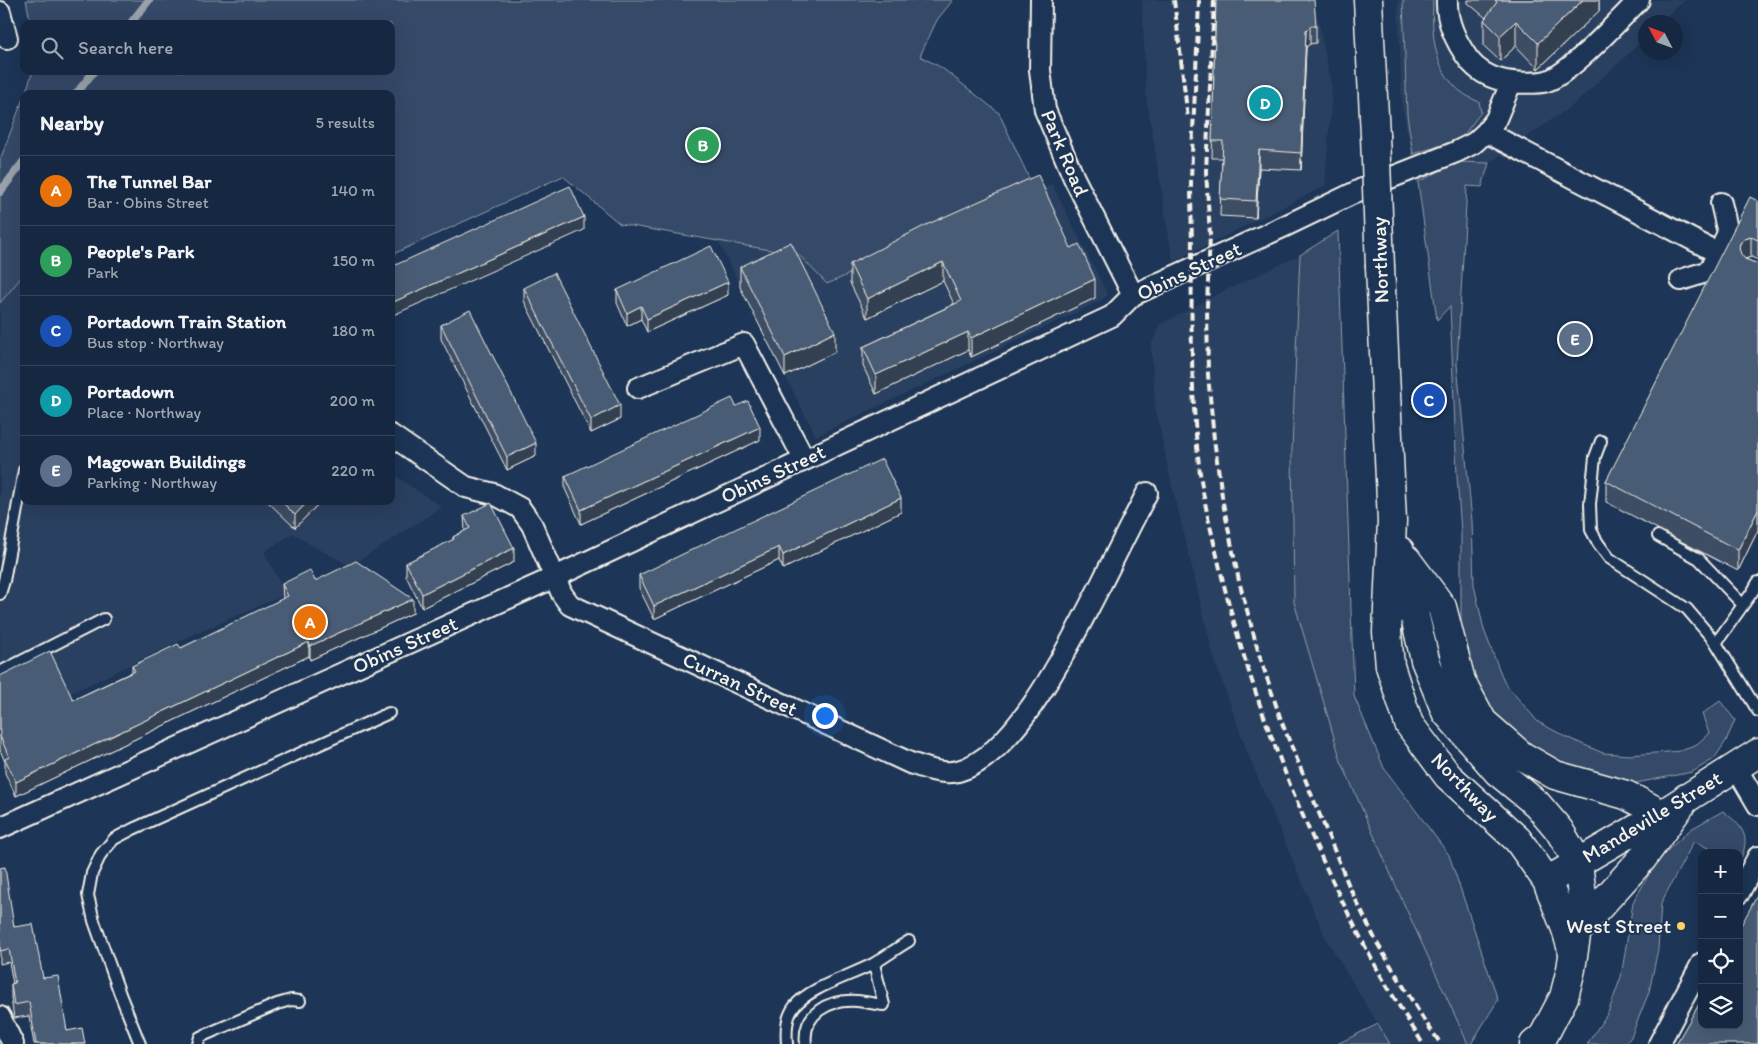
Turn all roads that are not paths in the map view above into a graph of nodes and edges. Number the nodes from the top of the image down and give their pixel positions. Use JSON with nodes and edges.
{"nodes":[{"id":1,"x":1041,"y":0,"type":"edge"},
{"id":2,"x":1368,"y":0,"type":"edge"},
{"id":3,"x":1447,"y":0,"type":"edge"},
{"id":4,"x":1633,"y":2,"type":"edge"},
{"id":5,"x":0,"y":12,"type":"edge"},
{"id":6,"x":7,"y":38,"type":"dead end"},
{"id":7,"x":1511,"y":83,"type":"junction"},
{"id":8,"x":1486,"y":132,"type":"junction"},
{"id":9,"x":1722,"y":203,"type":"dead end"},
{"id":10,"x":1718,"y":253,"type":"junction"},
{"id":11,"x":1681,"y":280,"type":"dead end"},
{"id":12,"x":1133,"y":295,"type":"junction"},
{"id":13,"x":638,"y":388,"type":"dead end"},
{"id":14,"x":395,"y":438,"type":"edge"},
{"id":15,"x":1601,"y":441,"type":"dead end"},
{"id":16,"x":804,"y":460,"type":"junction"},
{"id":17,"x":20,"y":492,"type":"edge"},
{"id":18,"x":1147,"y":493,"type":"dead end"},
{"id":19,"x":1392,"y":520,"type":"junction"},
{"id":20,"x":1658,"y":536,"type":"dead end"},
{"id":21,"x":1400,"y":552,"type":"junction"},
{"id":22,"x":555,"y":577,"type":"junction"},
{"id":23,"x":1758,"y":582,"type":"edge"},
{"id":24,"x":0,"y":594,"type":"edge"},
{"id":25,"x":1743,"y":605,"type":"junction"},
{"id":26,"x":104,"y":619,"type":"dead end"},
{"id":27,"x":1716,"y":643,"type":"junction"},
{"id":28,"x":0,"y":672,"type":"edge"},
{"id":29,"x":1758,"y":711,"type":"edge"},
{"id":30,"x":389,"y":713,"type":"dead end"},
{"id":31,"x":1747,"y":759,"type":"edge"},
{"id":32,"x":1686,"y":798,"type":"junction"},
{"id":33,"x":1758,"y":805,"type":"edge"},
{"id":34,"x":1662,"y":814,"type":"junction"},
{"id":35,"x":0,"y":828,"type":"edge"},
{"id":36,"x":1758,"y":857,"type":"edge"},
{"id":37,"x":1563,"y":871,"type":"junction"},
{"id":38,"x":1743,"y":886,"type":"edge"},
{"id":39,"x":1572,"y":938,"type":"junction"},
{"id":40,"x":909,"y":941,"type":"dead end"},
{"id":41,"x":874,"y":964,"type":"junction"},
{"id":42,"x":1698,"y":971,"type":"edge"},
{"id":43,"x":300,"y":1001,"type":"dead end"},
{"id":44,"x":0,"y":1017,"type":"edge"},
{"id":45,"x":13,"y":1044,"type":"edge"},
{"id":46,"x":140,"y":1044,"type":"edge"},
{"id":47,"x":198,"y":1044,"type":"edge"},
{"id":48,"x":787,"y":1044,"type":"edge"},
{"id":49,"x":806,"y":1044,"type":"edge"},
{"id":50,"x":1534,"y":1044,"type":"edge"},
{"id":51,"x":1659,"y":1044,"type":"edge"}],
"edges":[{"from":1,"to":12,"type":"street","name":"Park Road"},
{"from":2,"to":19,"type":"main road","name":"Northway","bridge":true},
{"from":3,"to":7,"type":"street"},
{"from":4,"to":7,"type":"street"},
{"from":5,"to":6,"type":"street"},
{"from":7,"to":8,"type":"street","name":"Obins Street"},
{"from":8,"to":10,"type":"street"},
{"from":8,"to":12,"type":"street","name":"Obins Street"},
{"from":9,"to":10,"type":"street"},
{"from":10,"to":11,"type":"street"},
{"from":12,"to":16,"type":"street","name":"Obins Street"},
{"from":13,"to":16,"type":"street"},
{"from":14,"to":22,"type":"street","name":"Curran Street"},
{"from":15,"to":27,"type":"lane"},
{"from":16,"to":22,"type":"street","name":"Obins Street"},
{"from":17,"to":24,"type":"lane"},
{"from":18,"to":22,"type":"street","name":"Curran Street"},
{"from":19,"to":21,"type":"main road","name":"Northway"},
{"from":19,"to":37,"type":"main road","name":"Northway"},
{"from":20,"to":25,"type":"lane"},
{"from":21,"to":34,"type":"main road"},
{"from":21,"to":37,"type":"main road","name":"Northway"},
{"from":22,"to":35,"type":"street","name":"Obins Street"},
{"from":23,"to":25,"type":"lane"},
{"from":25,"to":27,"type":"lane"},
{"from":26,"to":28,"type":"lane"},
{"from":27,"to":29,"type":"lane"},
{"from":30,"to":46,"type":"lane"},
{"from":31,"to":32,"type":"main road","name":"Mandeville Street"},
{"from":31,"to":33,"type":"street"},
{"from":32,"to":34,"type":"main road","name":"Mandeville Street"},
{"from":32,"to":39,"type":"main road"},
{"from":34,"to":37,"type":"main road","name":"Mandeville Street"},
{"from":36,"to":38,"type":"street"},
{"from":37,"to":39,"type":"main road","name":"Northway"},
{"from":37,"to":39,"type":"main road","name":"Northway"},
{"from":39,"to":50,"type":"main road","name":"Northway"},
{"from":40,"to":41,"type":"lane"},
{"from":41,"to":48,"type":"lane"},
{"from":41,"to":49,"type":"lane"},
{"from":42,"to":51,"type":"street"},
{"from":43,"to":47,"type":"lane"},
{"from":44,"to":45,"type":"street"}]}
